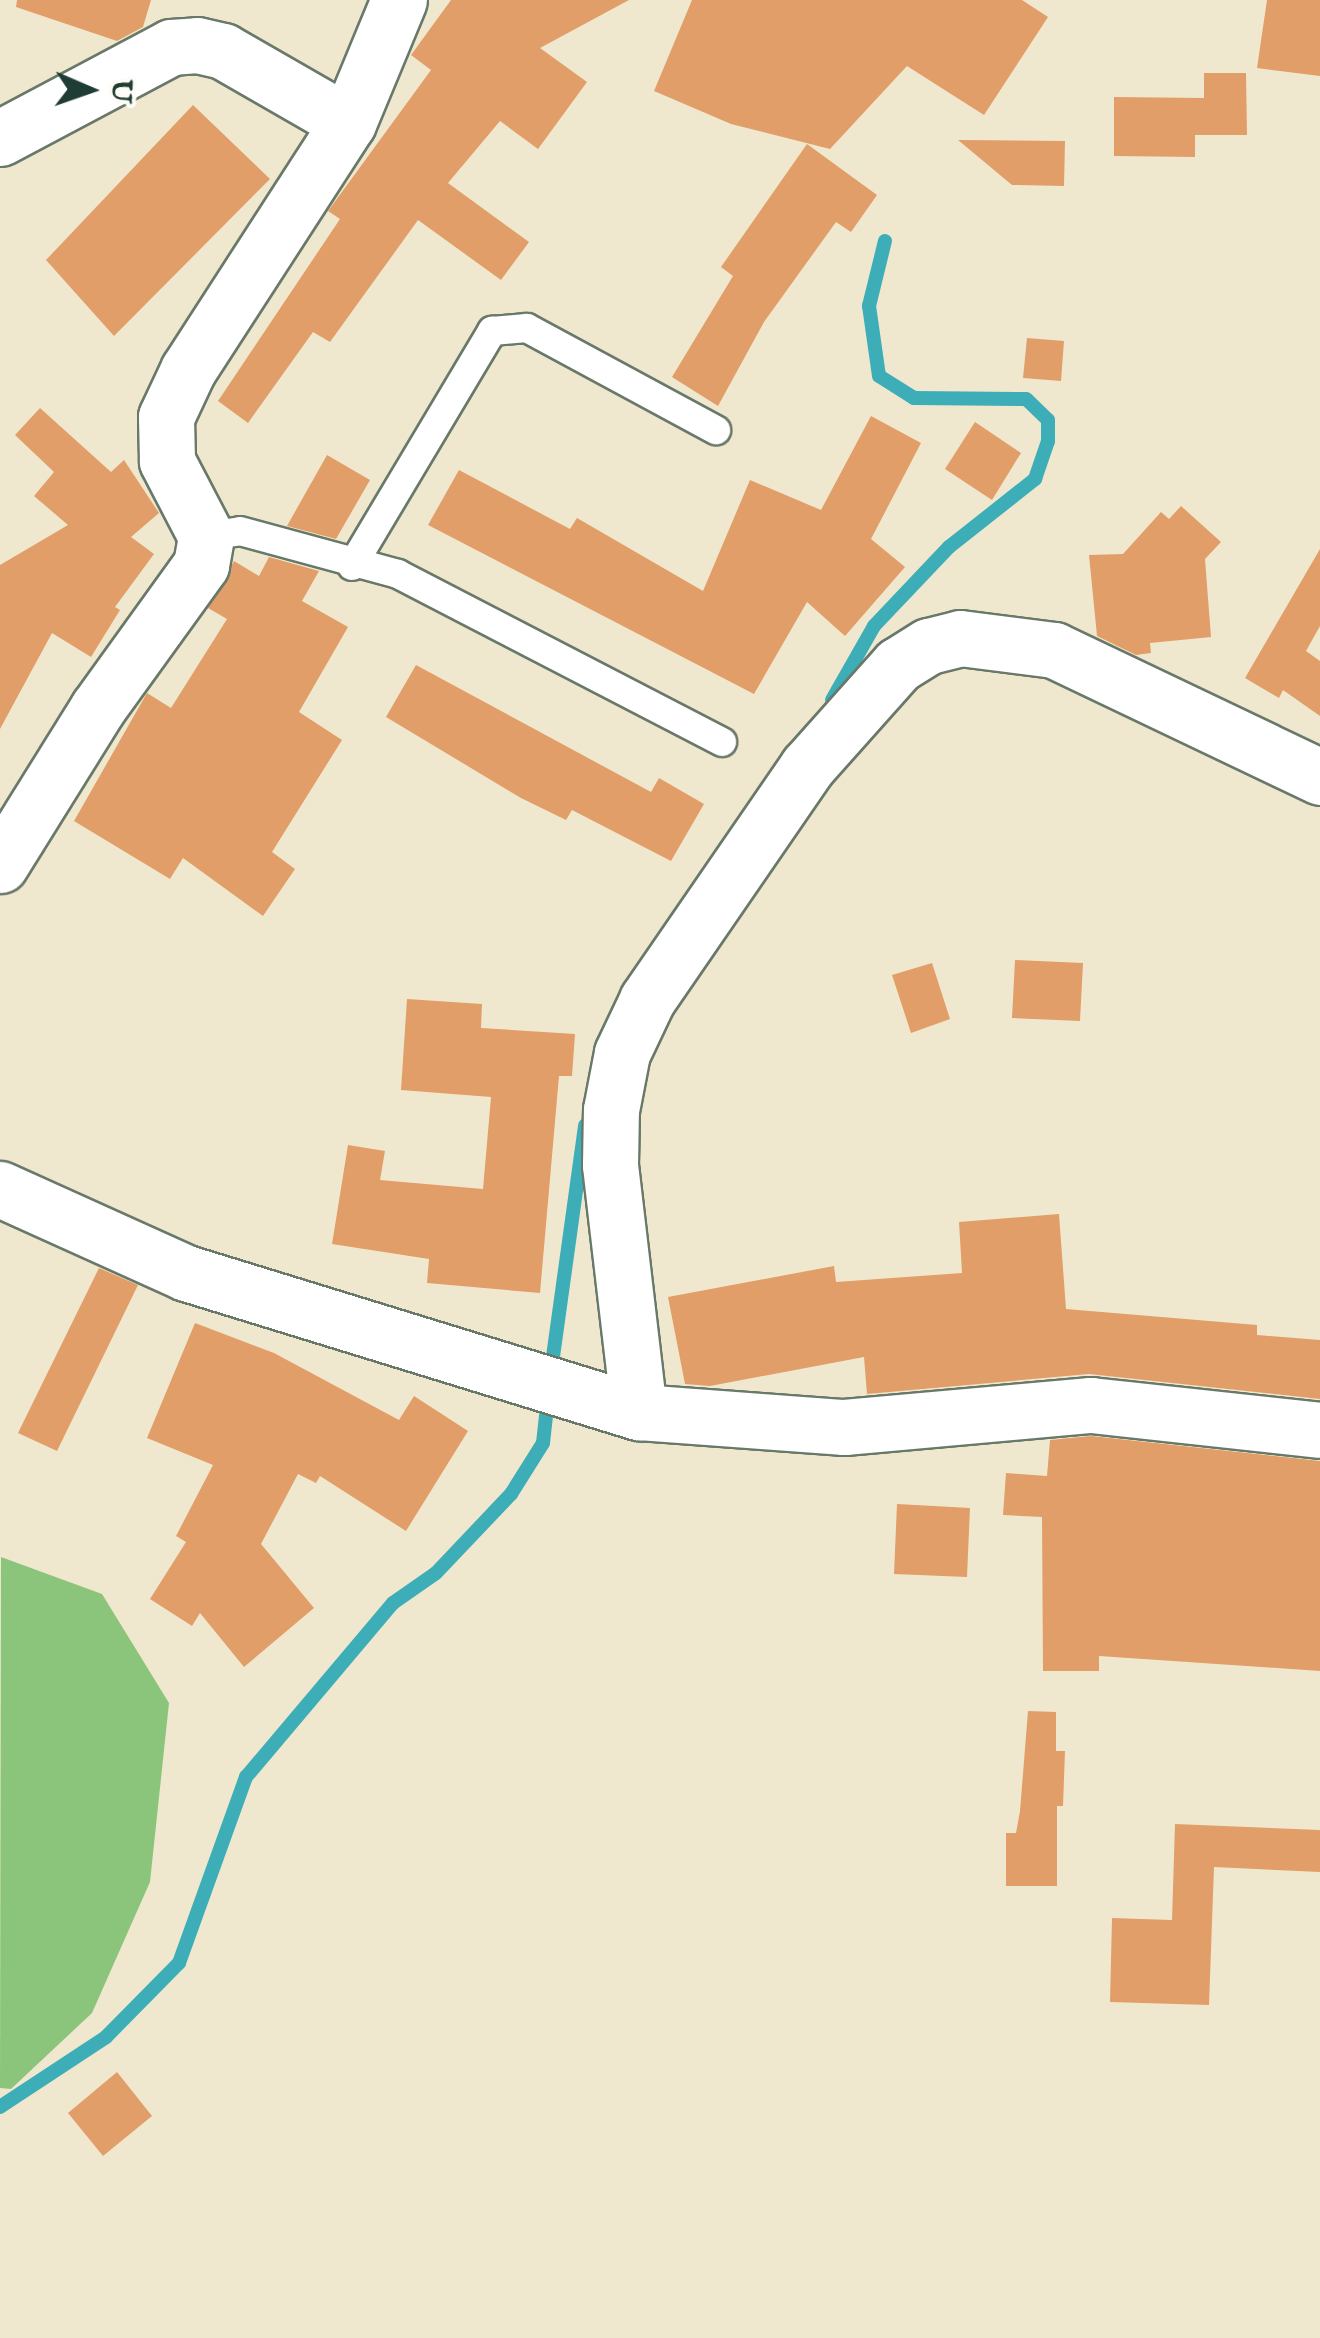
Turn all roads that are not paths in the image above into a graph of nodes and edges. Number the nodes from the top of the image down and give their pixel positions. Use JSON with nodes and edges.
{"nodes":[{"id":1,"x":399,"y":0,"type":"edge"},
{"id":2,"x":348,"y":122,"type":"junction"},
{"id":3,"x":0,"y":138,"type":"edge"},
{"id":4,"x":716,"y":430,"type":"dead end"},
{"id":5,"x":206,"y":536,"type":"junction"},
{"id":6,"x":352,"y":566,"type":"junction"},
{"id":7,"x":722,"y":742,"type":"dead end"},
{"id":8,"x":1320,"y":777,"type":"edge"},
{"id":9,"x":0,"y":865,"type":"edge"},
{"id":10,"x":0,"y":1189,"type":"edge"},
{"id":11,"x":640,"y":1412,"type":"junction"},
{"id":12,"x":1320,"y":1430,"type":"edge"}],
"edges":[{"from":1,"to":2,"type":"street"},
{"from":2,"to":3,"type":"street"},
{"from":2,"to":5,"type":"street"},
{"from":4,"to":6,"type":"lane"},
{"from":5,"to":6,"type":"lane"},
{"from":5,"to":9,"type":"street"},
{"from":6,"to":7,"type":"lane"},
{"from":8,"to":11,"type":"street"},
{"from":10,"to":11,"type":"street"},
{"from":11,"to":12,"type":"street"}]}
